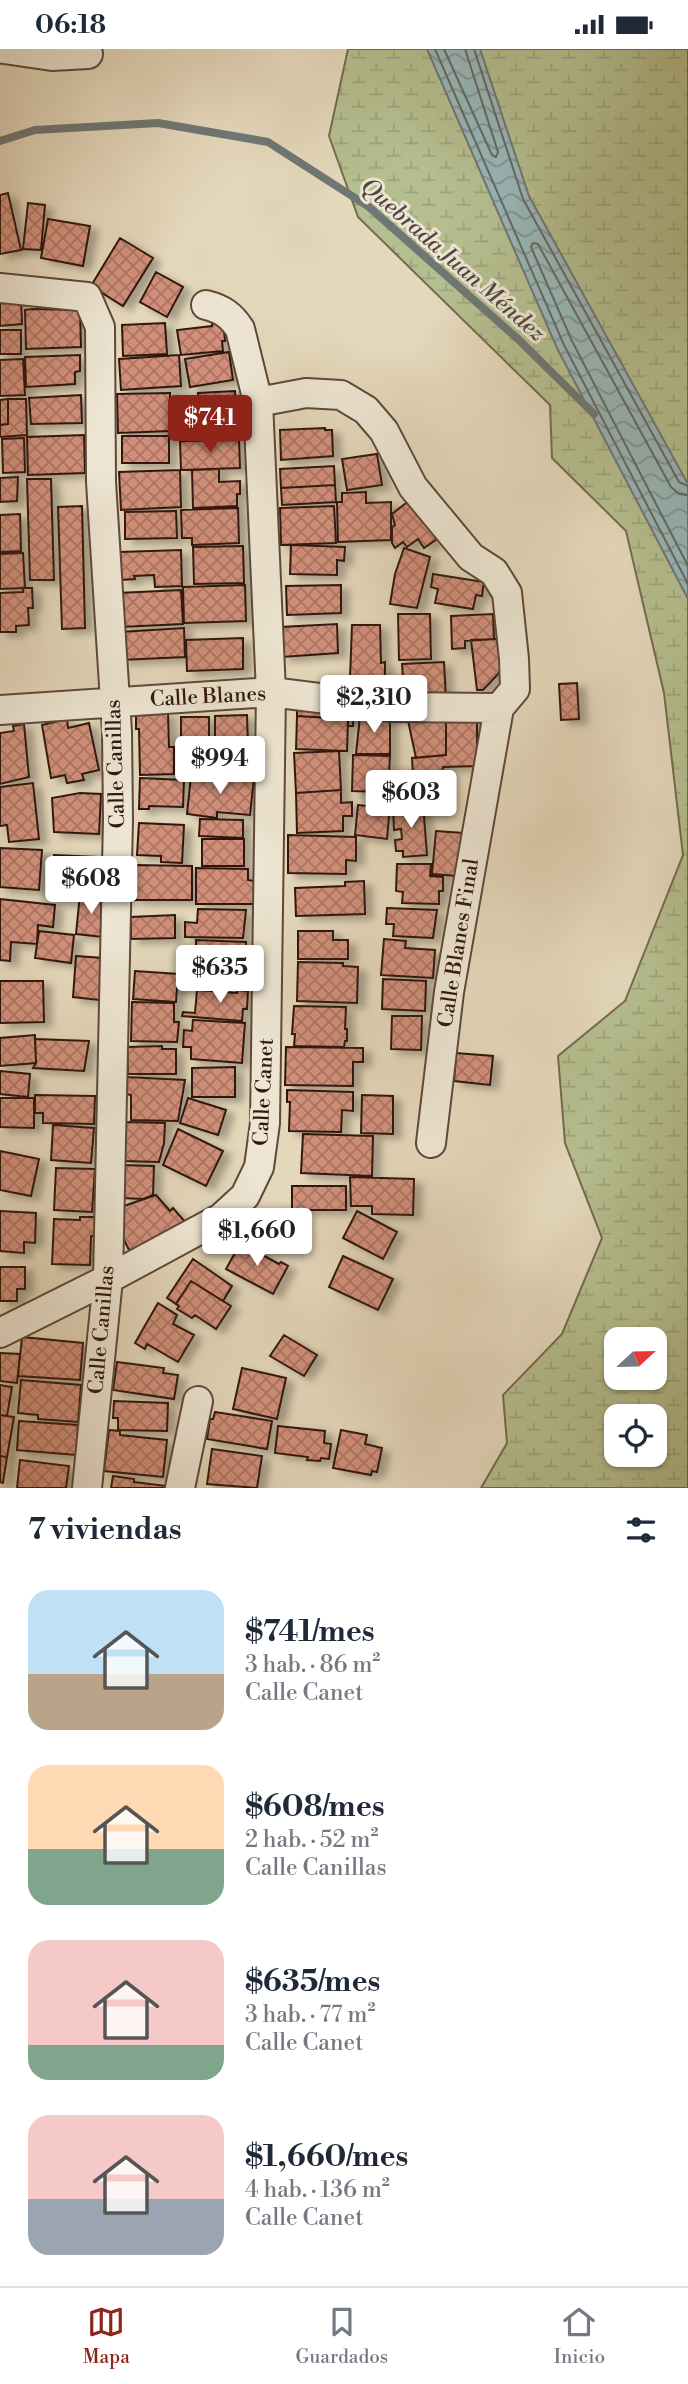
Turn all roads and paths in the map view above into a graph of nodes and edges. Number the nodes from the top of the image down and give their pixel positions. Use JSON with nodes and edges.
{"nodes":[{"id":1,"x":4,"y":49,"type":"edge"},
{"id":2,"x":88,"y":54,"type":"dead end"},
{"id":3,"x":0,"y":288,"type":"edge"},
{"id":4,"x":206,"y":305,"type":"dead end"},
{"id":5,"x":258,"y":402,"type":"junction"},
{"id":6,"x":271,"y":692,"type":"junction"},
{"id":7,"x":115,"y":701,"type":"junction"},
{"id":8,"x":499,"y":708,"type":"junction"},
{"id":9,"x":0,"y":710,"type":"edge"},
{"id":10,"x":431,"y":1143,"type":"dead end"},
{"id":11,"x":108,"y":1279,"type":"junction"},
{"id":12,"x":0,"y":1332,"type":"edge"},
{"id":13,"x":198,"y":1401,"type":"dead end"},
{"id":14,"x":86,"y":1488,"type":"edge"},
{"id":15,"x":180,"y":1488,"type":"edge"}],
"edges":[{"from":1,"to":2,"type":"street"},
{"from":3,"to":7,"type":"street","name":"Calle Canillas"},
{"from":4,"to":5,"type":"street","name":"Calle Canet"},
{"from":5,"to":6,"type":"street","name":"Calle Canet"},
{"from":5,"to":8,"type":"street","name":"Calle Blanes Final"},
{"from":6,"to":7,"type":"street","name":"Calle Blanes"},
{"from":6,"to":8,"type":"street","name":"Calle Blanes"},
{"from":6,"to":11,"type":"street","name":"Calle Canet"},
{"from":7,"to":9,"type":"street","name":"Calle Blanes"},
{"from":7,"to":11,"type":"street","name":"Calle Canillas"},
{"from":8,"to":10,"type":"street","name":"Calle Blanes Final"},
{"from":11,"to":12,"type":"street","name":"Calle Canet"},
{"from":11,"to":14,"type":"street","name":"Calle Canillas"},
{"from":13,"to":15,"type":"street"}]}
